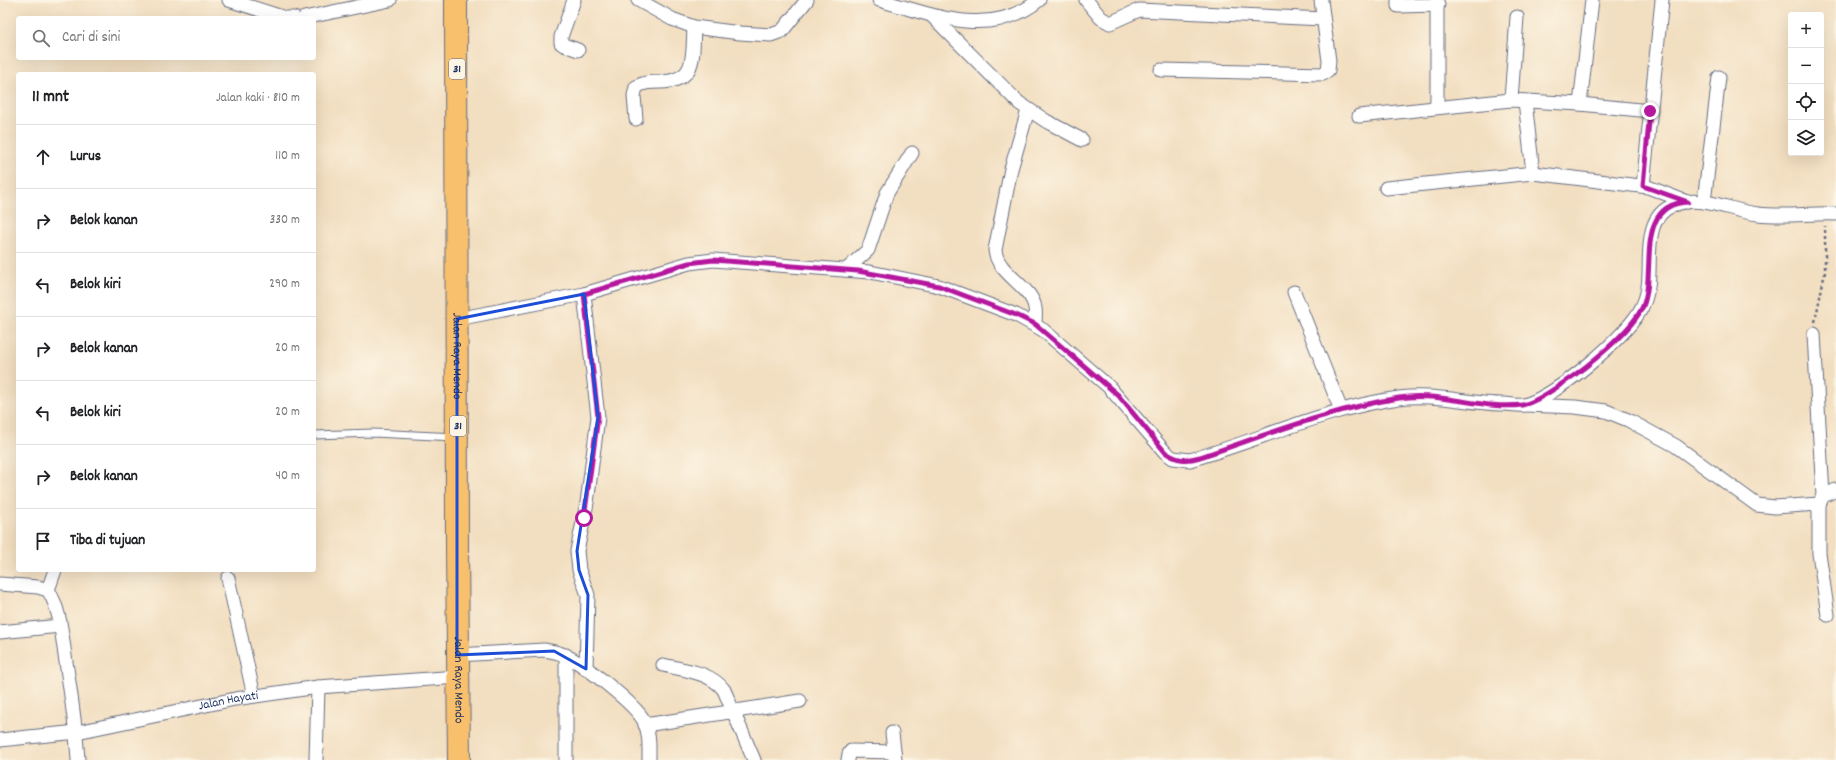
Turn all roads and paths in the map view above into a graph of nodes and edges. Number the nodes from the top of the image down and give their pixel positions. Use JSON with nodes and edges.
{"nodes":[{"id":1,"x":228,"y":0,"type":"edge"},
{"id":2,"x":390,"y":0,"type":"edge"},
{"id":3,"x":456,"y":0,"type":"edge"},
{"id":4,"x":574,"y":0,"type":"edge"},
{"id":5,"x":638,"y":0,"type":"edge"},
{"id":6,"x":808,"y":0,"type":"edge"},
{"id":7,"x":879,"y":0,"type":"edge"},
{"id":8,"x":1039,"y":0,"type":"edge"},
{"id":9,"x":1086,"y":0,"type":"edge"},
{"id":10,"x":1321,"y":0,"type":"edge"},
{"id":11,"x":1398,"y":0,"type":"edge"},
{"id":12,"x":1592,"y":0,"type":"edge"},
{"id":13,"x":1662,"y":0,"type":"edge"},
{"id":14,"x":1438,"y":2,"type":"edge"},
{"id":15,"x":930,"y":15,"type":"junction"},
{"id":16,"x":279,"y":16,"type":"edge"},
{"id":17,"x":314,"y":16,"type":"edge"},
{"id":18,"x":1517,"y":17,"type":"dead end"},
{"id":19,"x":1323,"y":19,"type":"junction"},
{"id":20,"x":694,"y":27,"type":"junction"},
{"id":21,"x":578,"y":50,"type":"dead end"},
{"id":22,"x":1161,"y":70,"type":"dead end"},
{"id":23,"x":1719,"y":77,"type":"dead end"},
{"id":24,"x":1511,"y":100,"type":"junction"},
{"id":25,"x":1525,"y":101,"type":"junction"},
{"id":26,"x":1580,"y":104,"type":"junction"},
{"id":27,"x":1437,"y":107,"type":"junction"},
{"id":28,"x":1028,"y":110,"type":"junction"},
{"id":29,"x":1650,"y":111,"type":"junction"},
{"id":30,"x":1360,"y":116,"type":"dead end"},
{"id":31,"x":636,"y":119,"type":"dead end"},
{"id":32,"x":1082,"y":140,"type":"dead end"},
{"id":33,"x":912,"y":153,"type":"dead end"},
{"id":34,"x":1533,"y":173,"type":"junction"},
{"id":35,"x":1643,"y":186,"type":"junction"},
{"id":36,"x":1386,"y":188,"type":"dead end"},
{"id":37,"x":1688,"y":202,"type":"junction"},
{"id":38,"x":1704,"y":202,"type":"junction"},
{"id":39,"x":1830,"y":214,"type":"edge"},
{"id":40,"x":846,"y":270,"type":"junction"},
{"id":41,"x":1294,"y":292,"type":"dead end"},
{"id":42,"x":584,"y":294,"type":"junction"},
{"id":43,"x":457,"y":319,"type":"junction"},
{"id":44,"x":1035,"y":324,"type":"junction"},
{"id":45,"x":1814,"y":334,"type":"joint"},
{"id":46,"x":1524,"y":405,"type":"junction"},
{"id":47,"x":1341,"y":410,"type":"junction"},
{"id":48,"x":316,"y":435,"type":"edge"},
{"id":49,"x":458,"y":437,"type":"junction"},
{"id":50,"x":1836,"y":490,"type":"edge"},
{"id":51,"x":1821,"y":500,"type":"junction"},
{"id":52,"x":54,"y":572,"type":"edge"},
{"id":53,"x":228,"y":578,"type":"dead end"},
{"id":54,"x":0,"y":584,"type":"edge"},
{"id":55,"x":48,"y":590,"type":"junction"},
{"id":56,"x":1828,"y":614,"type":"dead end"},
{"id":57,"x":60,"y":626,"type":"junction"},
{"id":58,"x":0,"y":632,"type":"edge"},
{"id":59,"x":458,"y":655,"type":"junction"},
{"id":60,"x":566,"y":655,"type":"junction"},
{"id":61,"x":663,"y":665,"type":"dead end"},
{"id":62,"x":586,"y":669,"type":"junction"},
{"id":63,"x":458,"y":677,"type":"junction"},
{"id":64,"x":318,"y":686,"type":"junction"},
{"id":65,"x":254,"y":696,"type":"junction"},
{"id":66,"x":800,"y":701,"type":"dead end"},
{"id":67,"x":733,"y":712,"type":"junction"},
{"id":68,"x":645,"y":725,"type":"junction"},
{"id":69,"x":76,"y":732,"type":"junction"},
{"id":70,"x":892,"y":733,"type":"dead end"},
{"id":71,"x":0,"y":740,"type":"edge"},
{"id":72,"x":894,"y":756,"type":"edge"},
{"id":73,"x":78,"y":760,"type":"edge"},
{"id":74,"x":316,"y":760,"type":"edge"},
{"id":75,"x":459,"y":760,"type":"edge"},
{"id":76,"x":566,"y":760,"type":"edge"},
{"id":77,"x":649,"y":760,"type":"edge"},
{"id":78,"x":755,"y":760,"type":"edge"},
{"id":79,"x":848,"y":760,"type":"edge"}],
"edges":[{"from":1,"to":16,"type":"street"},
{"from":2,"to":17,"type":"street"},
{"from":3,"to":43,"type":"highway","name":"Jalan Raya Mendo","number":"31"},
{"from":4,"to":21,"type":"street"},
{"from":5,"to":20,"type":"street"},
{"from":6,"to":20,"type":"street"},
{"from":7,"to":15,"type":"street"},
{"from":8,"to":15,"type":"street"},
{"from":9,"to":19,"type":"street"},
{"from":10,"to":19,"type":"street"},
{"from":11,"to":14,"type":"street"},
{"from":12,"to":26,"type":"street"},
{"from":13,"to":29,"type":"street"},
{"from":14,"to":27,"type":"street"},
{"from":15,"to":28,"type":"street"},
{"from":18,"to":24,"type":"street"},
{"from":19,"to":22,"type":"street"},
{"from":20,"to":31,"type":"street"},
{"from":23,"to":38,"type":"street"},
{"from":24,"to":25,"type":"street"},
{"from":24,"to":27,"type":"street"},
{"from":25,"to":26,"type":"street"},
{"from":25,"to":34,"type":"street"},
{"from":26,"to":29,"type":"street"},
{"from":27,"to":30,"type":"street"},
{"from":28,"to":32,"type":"street"},
{"from":28,"to":44,"type":"street"},
{"from":29,"to":35,"type":"street"},
{"from":33,"to":40,"type":"street"},
{"from":34,"to":35,"type":"street"},
{"from":34,"to":36,"type":"street"},
{"from":35,"to":37,"type":"street"},
{"from":37,"to":38,"type":"street"},
{"from":37,"to":46,"type":"street"},
{"from":38,"to":39,"type":"street"},
{"from":39,"to":45,"type":"path"},
{"from":40,"to":42,"type":"street"},
{"from":40,"to":44,"type":"street"},
{"from":41,"to":47,"type":"street"},
{"from":42,"to":43,"type":"street"},
{"from":42,"to":62,"type":"street"},
{"from":43,"to":49,"type":"highway","name":"Jalan Raya Mendo","number":"31"},
{"from":44,"to":47,"type":"street"},
{"from":45,"to":51,"type":"street"},
{"from":46,"to":47,"type":"street"},
{"from":46,"to":51,"type":"street"},
{"from":48,"to":49,"type":"lane"},
{"from":49,"to":59,"type":"highway","name":"Jalan Raya Mendo","number":"31"},
{"from":50,"to":51,"type":"street"},
{"from":51,"to":56,"type":"street"},
{"from":52,"to":55,"type":"street"},
{"from":53,"to":65,"type":"street"},
{"from":54,"to":55,"type":"street"},
{"from":55,"to":57,"type":"street"},
{"from":57,"to":58,"type":"street"},
{"from":57,"to":69,"type":"street"},
{"from":59,"to":60,"type":"street"},
{"from":59,"to":63,"type":"highway","name":"Jalan Raya Mendo","number":"31"},
{"from":60,"to":62,"type":"street"},
{"from":60,"to":76,"type":"street"},
{"from":61,"to":67,"type":"street"},
{"from":62,"to":68,"type":"street"},
{"from":63,"to":64,"type":"street","name":"Jalan Hayati"},
{"from":63,"to":75,"type":"highway","name":"Jalan Raya Mendo","number":"31"},
{"from":64,"to":65,"type":"street","name":"Jalan Hayati"},
{"from":64,"to":74,"type":"street"},
{"from":65,"to":69,"type":"street","name":"Jalan Hayati"},
{"from":66,"to":67,"type":"street"},
{"from":67,"to":68,"type":"street"},
{"from":67,"to":78,"type":"street"},
{"from":68,"to":77,"type":"street"},
{"from":69,"to":71,"type":"street","name":"Jalan Hayati"},
{"from":69,"to":73,"type":"street"},
{"from":70,"to":72,"type":"street"},
{"from":72,"to":79,"type":"street"}]}
